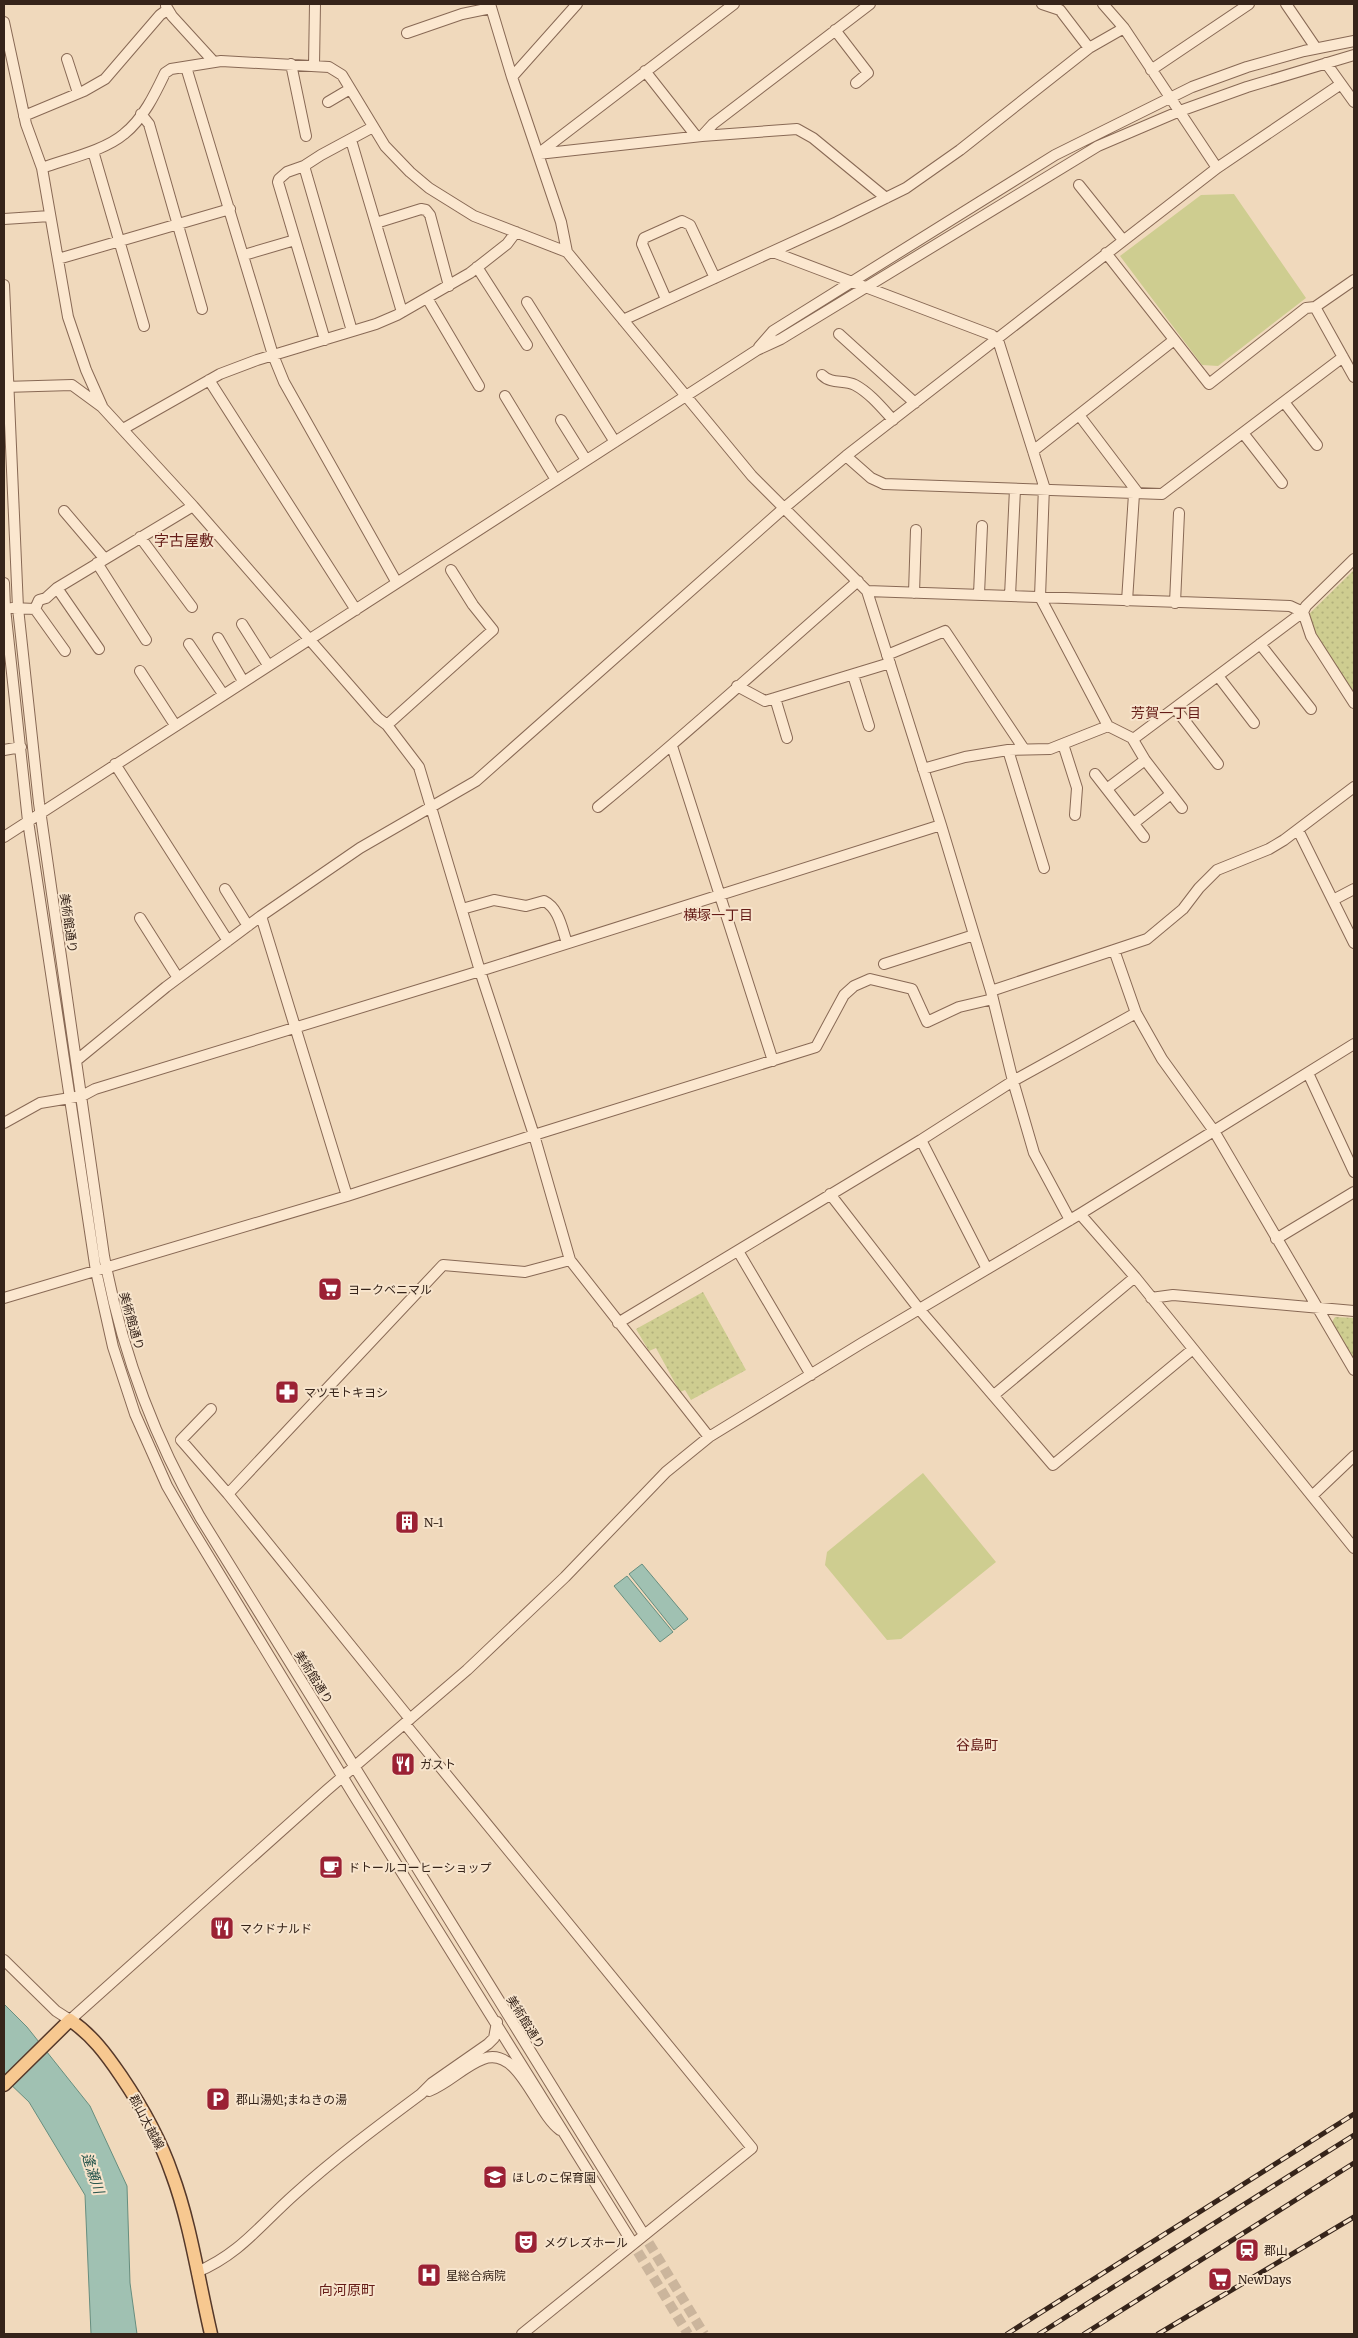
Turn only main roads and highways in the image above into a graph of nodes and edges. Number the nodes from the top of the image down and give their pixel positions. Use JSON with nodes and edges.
{"nodes":[{"id":1,"x":4,"y":2085,"type":"edge"},
{"id":2,"x":211,"y":2334,"type":"edge"}],
"edges":[{"from":1,"to":2,"type":"main road","name":"郡山大越線"}]}
